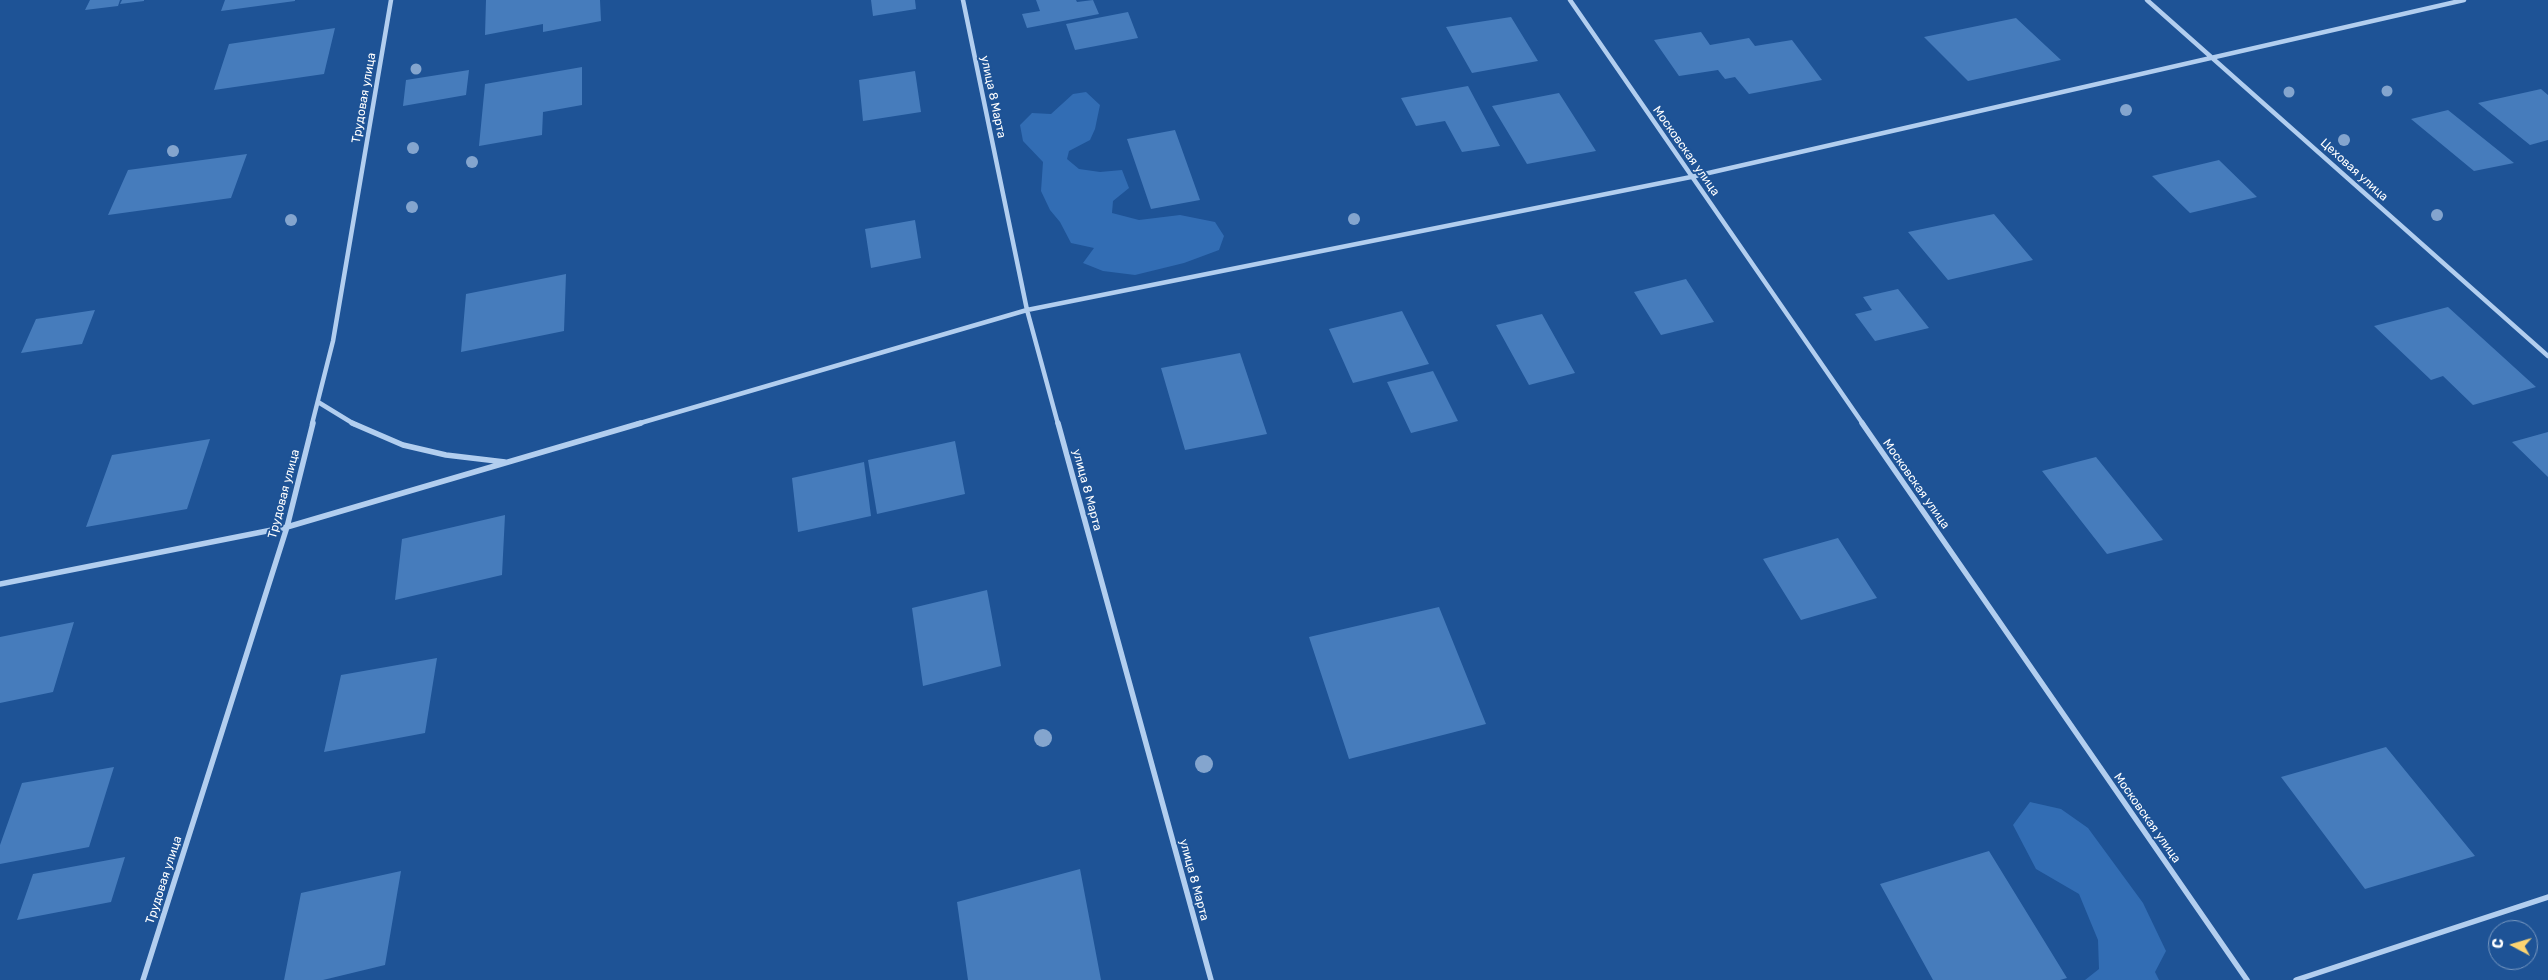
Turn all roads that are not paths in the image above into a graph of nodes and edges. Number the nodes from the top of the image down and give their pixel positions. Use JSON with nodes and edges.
{"nodes":[{"id":1,"x":391,"y":0,"type":"edge"},
{"id":2,"x":963,"y":0,"type":"edge"},
{"id":3,"x":1570,"y":0,"type":"edge"},
{"id":4,"x":2147,"y":0,"type":"edge"},
{"id":5,"x":2464,"y":0,"type":"edge"},
{"id":6,"x":2211,"y":56,"type":"junction"},
{"id":7,"x":1691,"y":176,"type":"junction"},
{"id":8,"x":1027,"y":310,"type":"junction"},
{"id":9,"x":2548,"y":356,"type":"edge"},
{"id":10,"x":318,"y":402,"type":"junction"},
{"id":11,"x":507,"y":462,"type":"junction"},
{"id":12,"x":287,"y":527,"type":"junction"},
{"id":13,"x":0,"y":584,"type":"edge"},
{"id":14,"x":2548,"y":896,"type":"edge"},
{"id":15,"x":143,"y":980,"type":"edge"},
{"id":16,"x":1212,"y":980,"type":"edge"},
{"id":17,"x":2247,"y":980,"type":"edge"},
{"id":18,"x":2296,"y":980,"type":"edge"}],
"edges":[{"from":1,"to":10,"type":"street","name":"Трудовая улица"},
{"from":2,"to":8,"type":"street","name":"улица 8 Марта"},
{"from":3,"to":7,"type":"street","name":"Московская улица"},
{"from":4,"to":6,"type":"street","name":"Цеховая улица"},
{"from":5,"to":6,"type":"street"},
{"from":6,"to":7,"type":"street"},
{"from":6,"to":9,"type":"street","name":"Цеховая улица"},
{"from":7,"to":8,"type":"street"},
{"from":7,"to":17,"type":"street","name":"Московская улица"},
{"from":8,"to":11,"type":"street"},
{"from":8,"to":16,"type":"street","name":"улица 8 Марта"},
{"from":10,"to":11,"type":"street"},
{"from":10,"to":12,"type":"street","name":"Трудовая улица"},
{"from":11,"to":12,"type":"street"},
{"from":12,"to":13,"type":"street"},
{"from":12,"to":15,"type":"street","name":"Трудовая улица"},
{"from":14,"to":18,"type":"street"}]}
